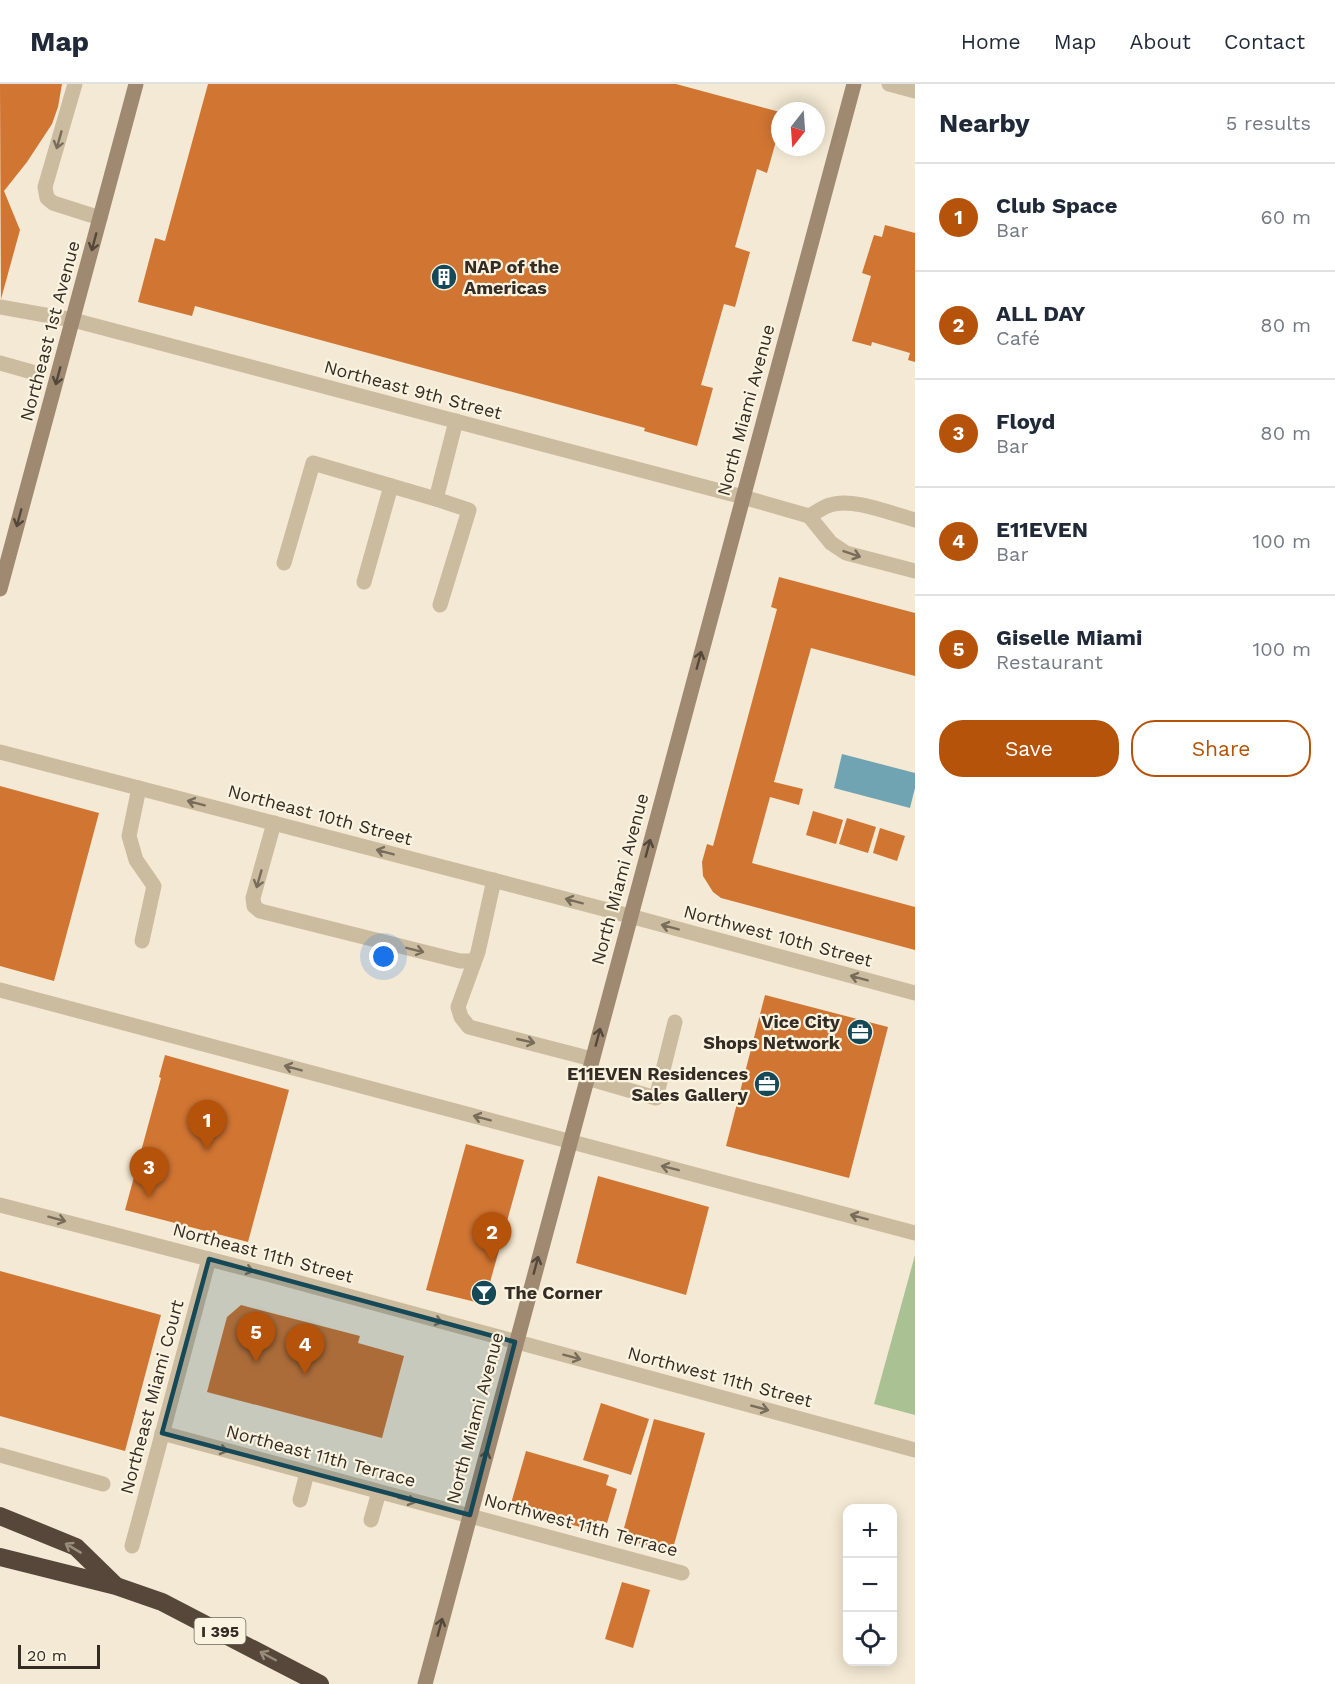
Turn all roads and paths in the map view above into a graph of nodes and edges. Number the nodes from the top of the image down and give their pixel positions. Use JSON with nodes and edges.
{"nodes":[{"id":1,"x":75,"y":84,"type":"edge"},
{"id":2,"x":136,"y":84,"type":"edge"},
{"id":3,"x":854,"y":84,"type":"edge"},
{"id":4,"x":889,"y":84,"type":"edge"},
{"id":5,"x":915,"y":90,"type":"edge"},
{"id":6,"x":100,"y":218,"type":"junction"},
{"id":7,"x":0,"y":307,"type":"edge"},
{"id":8,"x":73,"y":320,"type":"junction"},
{"id":9,"x":0,"y":363,"type":"edge"},
{"id":10,"x":32,"y":372,"type":"dead end"},
{"id":11,"x":456,"y":421,"type":"junction"},
{"id":12,"x":391,"y":486,"type":"junction"},
{"id":13,"x":743,"y":497,"type":"junction"},
{"id":14,"x":436,"y":499,"type":"junction"},
{"id":15,"x":809,"y":516,"type":"junction"},
{"id":16,"x":915,"y":520,"type":"edge"},
{"id":17,"x":284,"y":563,"type":"dead end"},
{"id":18,"x":915,"y":571,"type":"edge"},
{"id":19,"x":364,"y":582,"type":"dead end"},
{"id":20,"x":0,"y":589,"type":"edge"},
{"id":21,"x":440,"y":605,"type":"dead end"},
{"id":22,"x":0,"y":752,"type":"edge"},
{"id":23,"x":139,"y":788,"type":"junction"},
{"id":24,"x":274,"y":823,"type":"junction"},
{"id":25,"x":495,"y":880,"type":"junction"},
{"id":26,"x":630,"y":916,"type":"junction"},
{"id":27,"x":142,"y":941,"type":"dead end"},
{"id":28,"x":473,"y":960,"type":"junction"},
{"id":29,"x":0,"y":990,"type":"edge"},
{"id":30,"x":915,"y":993,"type":"edge"},
{"id":31,"x":675,"y":1022,"type":"dead end"},
{"id":32,"x":592,"y":1059,"type":"junction"},
{"id":33,"x":587,"y":1078,"type":"junction"},
{"id":34,"x":570,"y":1142,"type":"junction"},
{"id":35,"x":0,"y":1205,"type":"edge"},
{"id":36,"x":915,"y":1233,"type":"edge"},
{"id":37,"x":209,"y":1259,"type":"junction"},
{"id":38,"x":515,"y":1342,"type":"junction"},
{"id":39,"x":162,"y":1433,"type":"junction"},
{"id":40,"x":915,"y":1450,"type":"edge"},
{"id":41,"x":0,"y":1455,"type":"edge"},
{"id":42,"x":307,"y":1473,"type":"junction"},
{"id":43,"x":103,"y":1484,"type":"dead end"},
{"id":44,"x":379,"y":1492,"type":"junction"},
{"id":45,"x":300,"y":1500,"type":"dead end"},
{"id":46,"x":470,"y":1515,"type":"junction"},
{"id":47,"x":0,"y":1516,"type":"edge"},
{"id":48,"x":371,"y":1520,"type":"dead end"},
{"id":49,"x":132,"y":1546,"type":"dead end"},
{"id":50,"x":0,"y":1557,"type":"edge"},
{"id":51,"x":682,"y":1573,"type":"dead end"},
{"id":52,"x":116,"y":1586,"type":"junction"},
{"id":53,"x":320,"y":1684,"type":"edge"},
{"id":54,"x":425,"y":1684,"type":"edge"}],
"edges":[{"from":1,"to":6,"type":"street","one_way":true},
{"from":2,"to":6,"type":"main road","name":"Northeast 1st Avenue"},
{"from":3,"to":13,"type":"main road","name":"North Miami Avenue"},
{"from":4,"to":5,"type":"street"},
{"from":6,"to":8,"type":"main road","name":"Northeast 1st Avenue","one_way":true},
{"from":7,"to":8,"type":"street","name":"Northeast 9th Street"},
{"from":8,"to":11,"type":"street","name":"Northeast 9th Street"},
{"from":8,"to":20,"type":"main road","name":"Northeast 1st Avenue","one_way":true},
{"from":9,"to":10,"type":"street"},
{"from":11,"to":13,"type":"street","name":"Northeast 9th Street"},
{"from":11,"to":14,"type":"street"},
{"from":12,"to":14,"type":"street"},
{"from":12,"to":17,"type":"street"},
{"from":12,"to":19,"type":"street"},
{"from":13,"to":15,"type":"street","name":"Northeast 9th Street"},
{"from":26,"to":13,"type":"main road","name":"North Miami Avenue","one_way":true},
{"from":14,"to":21,"type":"street"},
{"from":15,"to":16,"type":"street"},
{"from":15,"to":18,"type":"street","one_way":true},
{"from":22,"to":23,"type":"street","name":"Northeast 10th Street"},
{"from":24,"to":23,"type":"street","name":"Northeast 10th Street","one_way":true},
{"from":23,"to":27,"type":"street"},
{"from":25,"to":24,"type":"street","name":"Northeast 10th Street","one_way":true},
{"from":24,"to":28,"type":"street","one_way":true},
{"from":26,"to":25,"type":"street","name":"Northeast 10th Street","one_way":true},
{"from":25,"to":28,"type":"street"},
{"from":30,"to":26,"type":"street","name":"Northwest 10th Street","one_way":true},
{"from":32,"to":26,"type":"main road","name":"North Miami Avenue","one_way":true},
{"from":28,"to":32,"type":"street","one_way":true},
{"from":34,"to":29,"type":"street","one_way":true},
{"from":31,"to":33,"type":"street"},
{"from":32,"to":33,"type":"main road","name":"North Miami Avenue"},
{"from":33,"to":34,"type":"main road","name":"North Miami Avenue"},
{"from":36,"to":34,"type":"street","one_way":true},
{"from":38,"to":34,"type":"main road","name":"North Miami Avenue","one_way":true},
{"from":35,"to":37,"type":"street","name":"Northeast 11th Street","one_way":true},
{"from":37,"to":38,"type":"street","name":"Northeast 11th Street","one_way":true},
{"from":37,"to":39,"type":"street","name":"Northeast Miami Court"},
{"from":38,"to":40,"type":"street","name":"Northwest 11th Street","one_way":true},
{"from":46,"to":38,"type":"main road","name":"North Miami Avenue","one_way":true},
{"from":39,"to":42,"type":"street","name":"Northeast 11th Terrace","one_way":true},
{"from":39,"to":49,"type":"street","name":"Northeast Miami Court"},
{"from":41,"to":43,"type":"street"},
{"from":42,"to":44,"type":"street","name":"Northeast 11th Terrace"},
{"from":42,"to":45,"type":"street"},
{"from":44,"to":46,"type":"street","name":"Northeast 11th Terrace","one_way":true},
{"from":44,"to":48,"type":"street"},
{"from":46,"to":51,"type":"street","name":"Northwest 11th Terrace"},
{"from":54,"to":46,"type":"main road","name":"North Miami Avenue","one_way":true},
{"from":52,"to":47,"type":"highway","one_way":true},
{"from":50,"to":52,"type":"highway","number":"I 395"},
{"from":53,"to":52,"type":"highway","number":"I 395","one_way":true}]}
